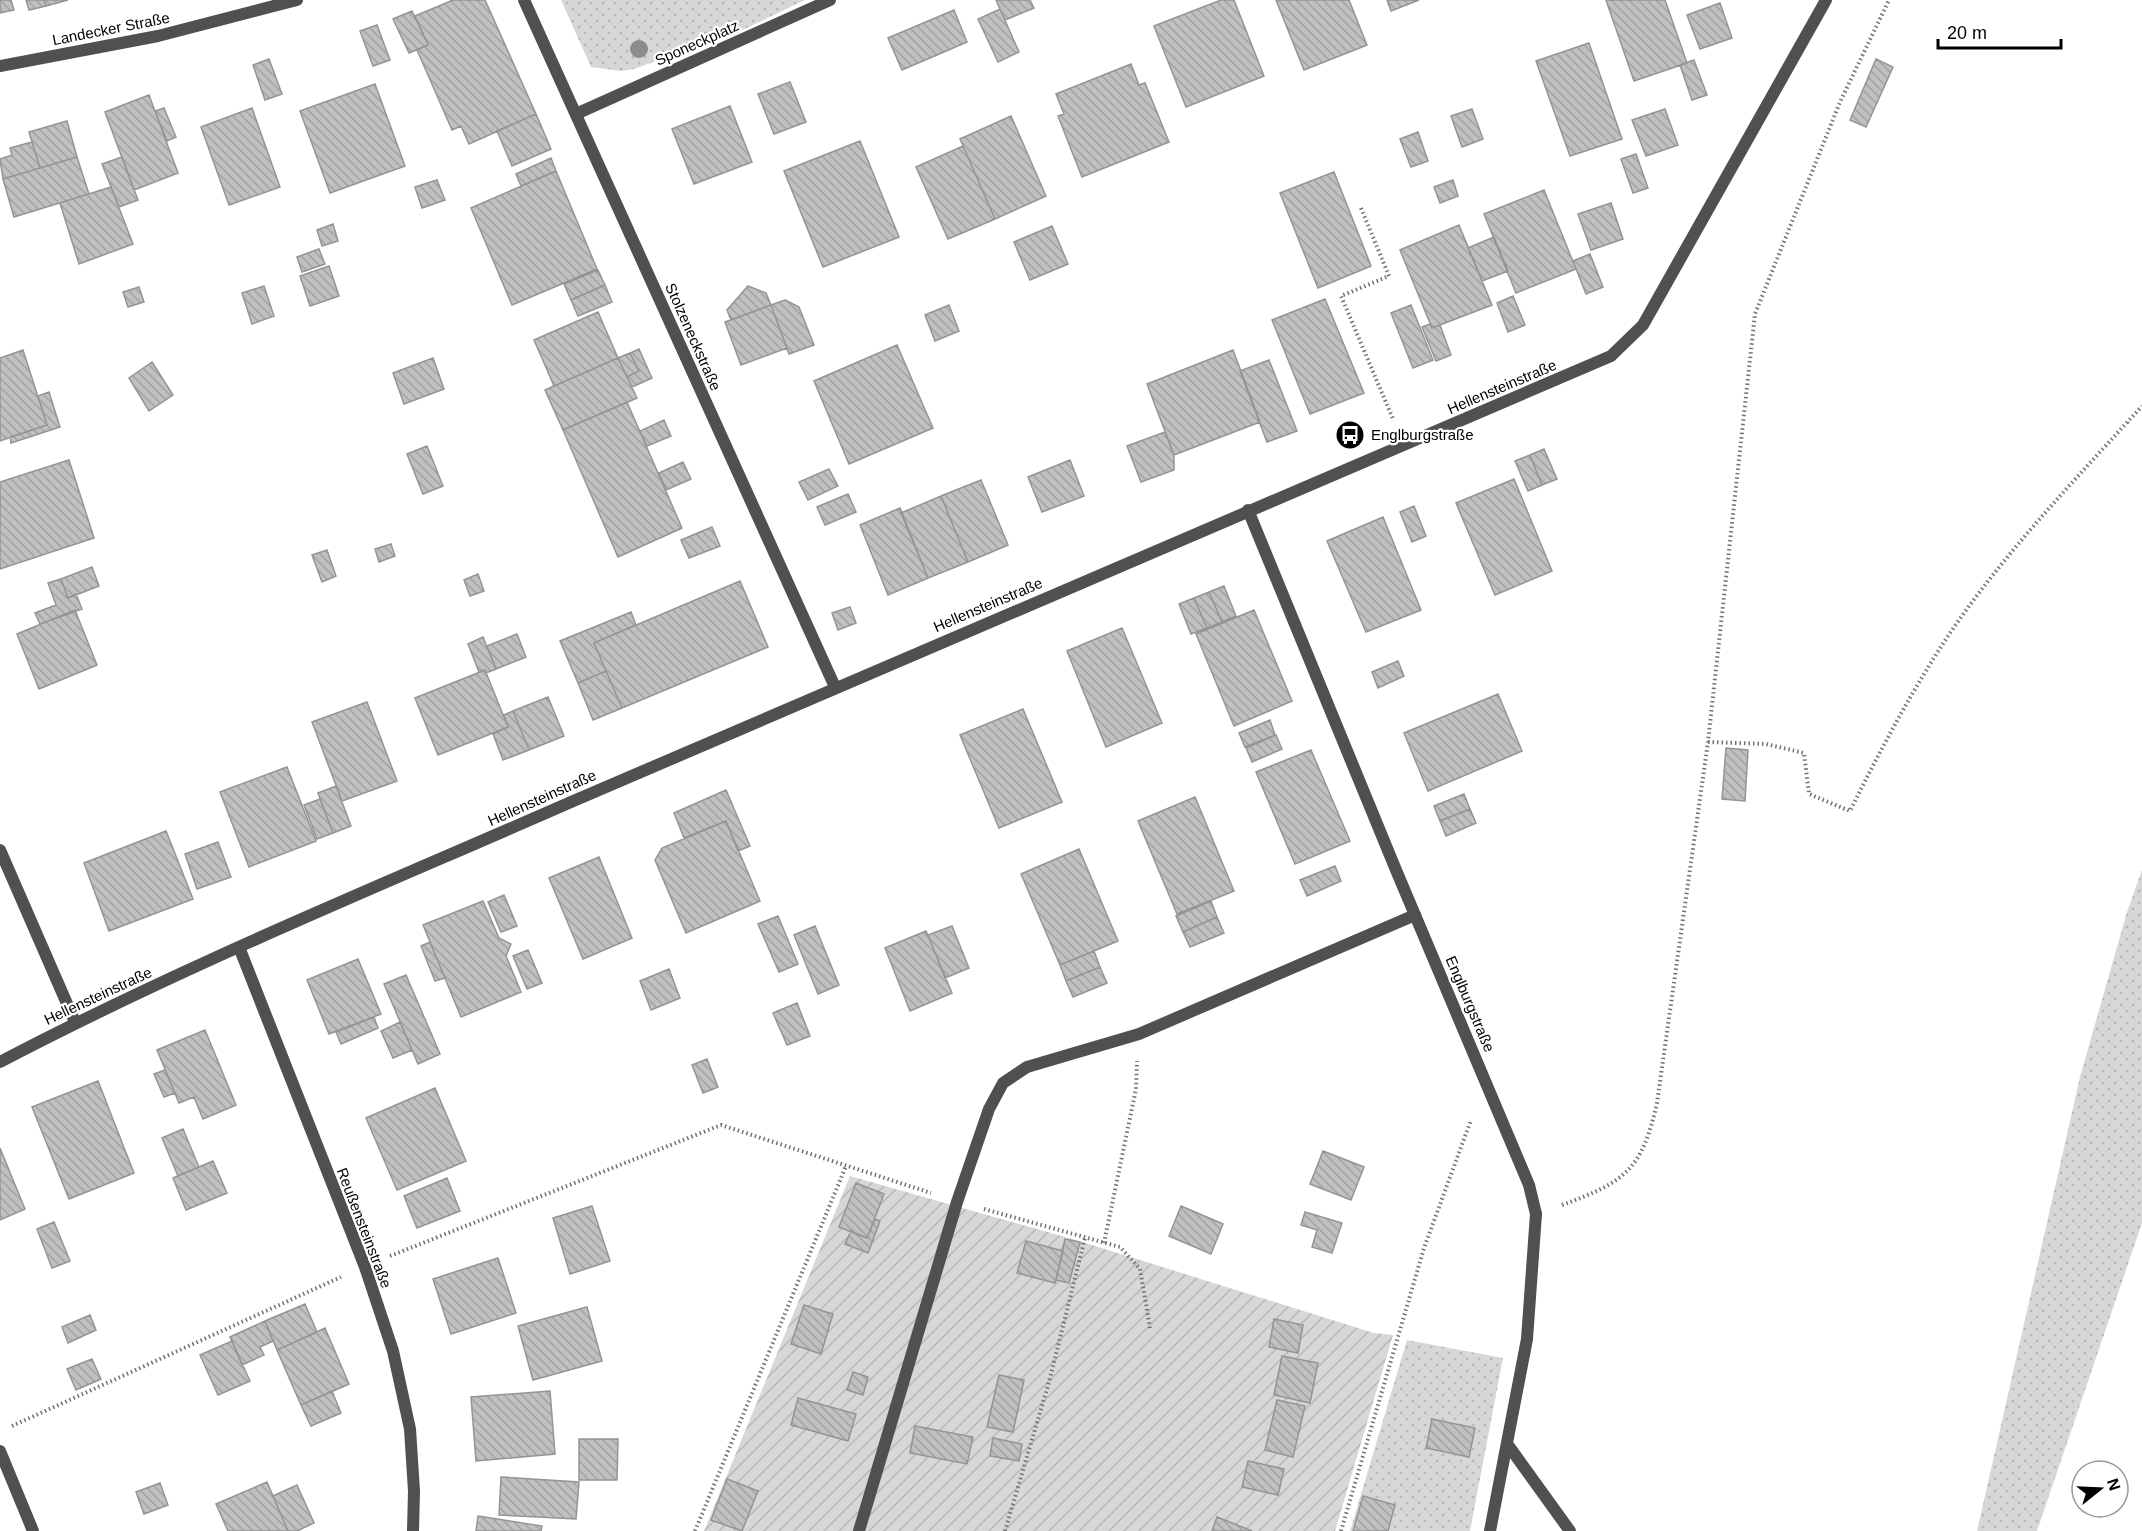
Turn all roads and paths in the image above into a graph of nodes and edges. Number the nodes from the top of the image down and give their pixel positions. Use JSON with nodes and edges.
{"nodes":[{"id":1,"x":297,"y":0,"type":"edge"},
{"id":2,"x":524,"y":0,"type":"edge"},
{"id":3,"x":830,"y":0,"type":"edge"},
{"id":4,"x":1826,"y":0,"type":"edge"},
{"id":5,"x":1888,"y":0,"type":"edge"},
{"id":6,"x":0,"y":66,"type":"edge"},
{"id":7,"x":576,"y":114,"type":"junction"},
{"id":8,"x":1361,"y":208,"type":"dead end"},
{"id":9,"x":2142,"y":406,"type":"edge"},
{"id":10,"x":1404,"y":445,"type":"junction"},
{"id":11,"x":1248,"y":510,"type":"junction"},
{"id":12,"x":835,"y":687,"type":"junction"},
{"id":13,"x":1708,"y":742,"type":"junction"},
{"id":14,"x":0,"y":850,"type":"edge"},
{"id":15,"x":1414,"y":915,"type":"junction"},
{"id":16,"x":238,"y":947,"type":"junction"},
{"id":17,"x":75,"y":1023,"type":"junction"},
{"id":18,"x":1139,"y":1034,"type":"junction"},
{"id":19,"x":0,"y":1062,"type":"edge"},
{"id":20,"x":1486,"y":1079,"type":"junction"},
{"id":21,"x":846,"y":1166,"type":"junction"},
{"id":22,"x":957,"y":1202,"type":"junction"},
{"id":23,"x":1536,"y":1214,"type":"junction"},
{"id":24,"x":1085,"y":1238,"type":"junction"},
{"id":25,"x":1104,"y":1243,"type":"junction"},
{"id":26,"x":364,"y":1267,"type":"junction"},
{"id":27,"x":1150,"y":1328,"type":"dead end"},
{"id":28,"x":11,"y":1426,"type":"dead end"},
{"id":29,"x":1508,"y":1445,"type":"junction"},
{"id":30,"x":0,"y":1451,"type":"edge"},
{"id":31,"x":33,"y":1531,"type":"edge"},
{"id":32,"x":413,"y":1531,"type":"edge"},
{"id":33,"x":695,"y":1531,"type":"edge"},
{"id":34,"x":859,"y":1531,"type":"edge"},
{"id":35,"x":1005,"y":1531,"type":"edge"},
{"id":36,"x":1341,"y":1531,"type":"edge"},
{"id":37,"x":1490,"y":1531,"type":"edge"},
{"id":38,"x":1570,"y":1531,"type":"edge"}],
"edges":[{"from":1,"to":6,"type":"street","name":"Landecker Straße"},
{"from":2,"to":7,"type":"street","name":"Stolzeneckstraße"},
{"from":3,"to":7,"type":"street","name":"Sponeckplatz"},
{"from":4,"to":10,"type":"street","name":"Hellensteinstraße"},
{"from":5,"to":13,"type":"path"},
{"from":7,"to":12,"type":"street","name":"Stolzeneckstraße"},
{"from":8,"to":10,"type":"path"},
{"from":9,"to":13,"type":"path"},
{"from":10,"to":11,"type":"street","name":"Hellensteinstraße"},
{"from":11,"to":12,"type":"street","name":"Hellensteinstraße"},
{"from":11,"to":15,"type":"street","name":"Englburgstraße"},
{"from":12,"to":16,"type":"street","name":"Hellensteinstraße"},
{"from":13,"to":23,"type":"path"},
{"from":14,"to":17,"type":"street"},
{"from":15,"to":18,"type":"street"},
{"from":15,"to":20,"type":"street","name":"Englburgstraße"},
{"from":16,"to":17,"type":"street","name":"Hellensteinstraße"},
{"from":16,"to":26,"type":"street","name":"Reußensteinstraße"},
{"from":17,"to":19,"type":"street","name":"Hellensteinstraße"},
{"from":18,"to":22,"type":"street"},
{"from":18,"to":25,"type":"path"},
{"from":20,"to":23,"type":"street","name":"Englburgstraße"},
{"from":20,"to":36,"type":"path"},
{"from":21,"to":22,"type":"path"},
{"from":21,"to":26,"type":"path"},
{"from":21,"to":33,"type":"path"},
{"from":22,"to":24,"type":"path"},
{"from":22,"to":34,"type":"street"},
{"from":23,"to":29,"type":"street","name":"Englburgstraße"},
{"from":24,"to":25,"type":"path"},
{"from":24,"to":35,"type":"path"},
{"from":25,"to":27,"type":"path"},
{"from":26,"to":28,"type":"path"},
{"from":26,"to":32,"type":"street","name":"Reußensteinstraße"},
{"from":29,"to":37,"type":"street","name":"Englburgstraße"},
{"from":29,"to":38,"type":"street"},
{"from":30,"to":31,"type":"street"}]}
